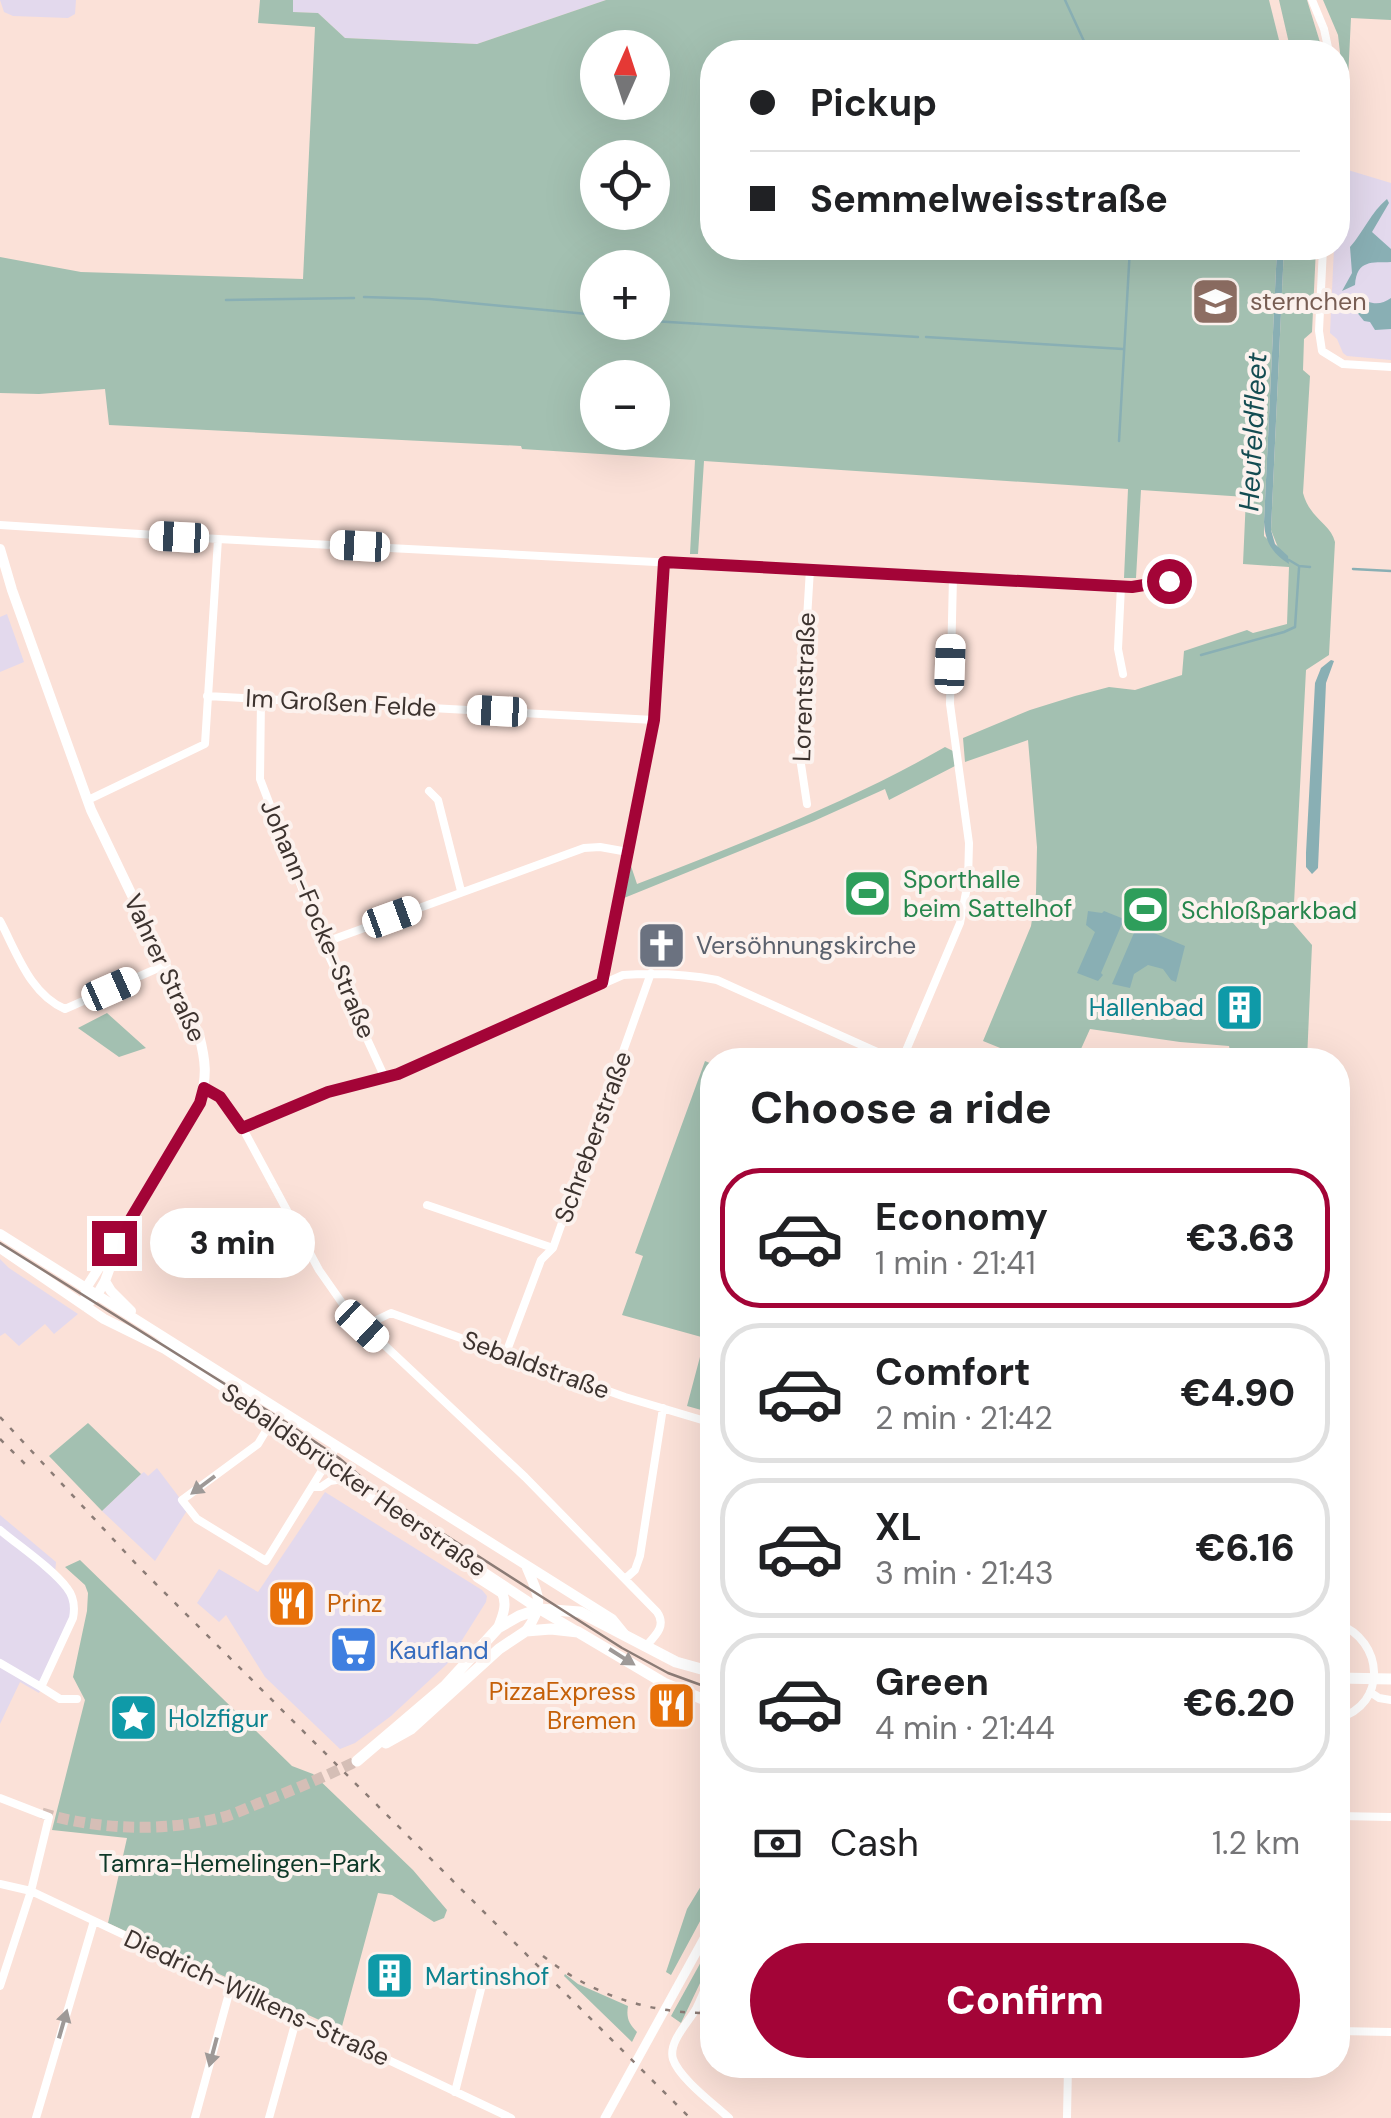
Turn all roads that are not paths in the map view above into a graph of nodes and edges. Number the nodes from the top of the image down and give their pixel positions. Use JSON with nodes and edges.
{"nodes":[{"id":1,"x":1312,"y":0,"type":"edge"},
{"id":2,"x":1327,"y":40,"type":"edge"},
{"id":3,"x":1323,"y":260,"type":"edge"},
{"id":4,"x":1391,"y":367,"type":"edge"},
{"id":5,"x":0,"y":525,"type":"edge"},
{"id":6,"x":218,"y":539,"type":"junction"},
{"id":7,"x":0,"y":549,"type":"edge"},
{"id":8,"x":664,"y":562,"type":"junction"},
{"id":9,"x":810,"y":570,"type":"junction"},
{"id":10,"x":953,"y":577,"type":"junction"},
{"id":11,"x":1169,"y":581,"type":"dead end"},
{"id":12,"x":1122,"y":586,"type":"junction"},
{"id":13,"x":1122,"y":674,"type":"dead end"},
{"id":14,"x":207,"y":696,"type":"junction"},
{"id":15,"x":261,"y":698,"type":"junction"},
{"id":16,"x":654,"y":720,"type":"junction"},
{"id":17,"x":429,"y":791,"type":"dead end"},
{"id":18,"x":88,"y":800,"type":"junction"},
{"id":19,"x":807,"y":804,"type":"dead end"},
{"id":20,"x":628,"y":852,"type":"junction"},
{"id":21,"x":461,"y":891,"type":"junction"},
{"id":22,"x":0,"y":922,"type":"edge"},
{"id":23,"x":323,"y":943,"type":"junction"},
{"id":24,"x":164,"y":965,"type":"junction"},
{"id":25,"x":651,"y":973,"type":"junction"},
{"id":26,"x":602,"y":983,"type":"junction"},
{"id":27,"x":871,"y":1048,"type":"edge"},
{"id":28,"x":903,"y":1048,"type":"edge"},
{"id":29,"x":385,"y":1078,"type":"junction"},
{"id":30,"x":204,"y":1088,"type":"junction"},
{"id":31,"x":242,"y":1128,"type":"junction"},
{"id":32,"x":428,"y":1205,"type":"dead end"},
{"id":33,"x":0,"y":1234,"type":"edge"},
{"id":34,"x":120,"y":1237,"type":"junction"},
{"id":35,"x":0,"y":1248,"type":"edge"},
{"id":36,"x":553,"y":1248,"type":"junction"},
{"id":37,"x":105,"y":1281,"type":"junction"},
{"id":38,"x":86,"y":1288,"type":"junction"},
{"id":39,"x":98,"y":1295,"type":"junction"},
{"id":40,"x":85,"y":1306,"type":"junction"},
{"id":41,"x":133,"y":1317,"type":"junction"},
{"id":42,"x":362,"y":1326,"type":"junction"},
{"id":43,"x":506,"y":1352,"type":"junction"},
{"id":44,"x":663,"y":1408,"type":"junction"},
{"id":45,"x":273,"y":1419,"type":"junction"},
{"id":46,"x":700,"y":1419,"type":"edge"},
{"id":47,"x":338,"y":1446,"type":"junction"},
{"id":48,"x":330,"y":1459,"type":"junction"},
{"id":49,"x":348,"y":1478,"type":"junction"},
{"id":50,"x":312,"y":1487,"type":"junction"},
{"id":51,"x":0,"y":1530,"type":"edge"},
{"id":52,"x":452,"y":1552,"type":"junction"},
{"id":53,"x":526,"y":1566,"type":"junction"},
{"id":54,"x":625,"y":1579,"type":"junction"},
{"id":55,"x":539,"y":1609,"type":"junction"},
{"id":56,"x":498,"y":1628,"type":"junction"},
{"id":57,"x":1350,"y":1629,"type":"edge"},
{"id":58,"x":526,"y":1631,"type":"junction"},
{"id":59,"x":578,"y":1632,"type":"junction"},
{"id":60,"x":626,"y":1636,"type":"junction"},
{"id":61,"x":645,"y":1647,"type":"junction"},
{"id":62,"x":0,"y":1663,"type":"edge"},
{"id":63,"x":700,"y":1669,"type":"edge"},
{"id":64,"x":1350,"y":1678,"type":"edge"},
{"id":65,"x":1391,"y":1679,"type":"edge"},
{"id":66,"x":41,"y":1687,"type":"junction"},
{"id":67,"x":1370,"y":1692,"type":"junction"},
{"id":68,"x":77,"y":1698,"type":"dead end"},
{"id":69,"x":700,"y":1698,"type":"edge"},
{"id":70,"x":1391,"y":1700,"type":"edge"},
{"id":71,"x":1350,"y":1713,"type":"edge"},
{"id":72,"x":0,"y":1798,"type":"edge"},
{"id":73,"x":1350,"y":1816,"type":"edge"},
{"id":74,"x":1391,"y":1817,"type":"edge"},
{"id":75,"x":0,"y":1884,"type":"edge"},
{"id":76,"x":30,"y":1891,"type":"junction"},
{"id":77,"x":94,"y":1921,"type":"junction"},
{"id":78,"x":700,"y":1946,"type":"edge"},
{"id":79,"x":483,"y":1980,"type":"dead end"},
{"id":80,"x":0,"y":1986,"type":"edge"},
{"id":81,"x":231,"y":1986,"type":"junction"},
{"id":82,"x":700,"y":1998,"type":"edge"},
{"id":83,"x":297,"y":2017,"type":"junction"},
{"id":84,"x":1350,"y":2030,"type":"edge"},
{"id":85,"x":1391,"y":2032,"type":"edge"},
{"id":86,"x":1068,"y":2078,"type":"edge"},
{"id":87,"x":456,"y":2092,"type":"junction"},
{"id":88,"x":36,"y":2118,"type":"edge"},
{"id":89,"x":195,"y":2118,"type":"edge"},
{"id":90,"x":268,"y":2118,"type":"edge"},
{"id":91,"x":511,"y":2118,"type":"edge"},
{"id":92,"x":605,"y":2118,"type":"edge"},
{"id":93,"x":729,"y":2118,"type":"edge"},
{"id":94,"x":1067,"y":2118,"type":"edge"}],
"edges":[{"from":1,"to":2,"type":"street"},
{"from":3,"to":4,"type":"street"},
{"from":5,"to":6,"type":"street"},
{"from":6,"to":8,"type":"street"},
{"from":6,"to":14,"type":"street"},
{"from":7,"to":18,"type":"main road","name":"Vahrer Straße"},
{"from":8,"to":9,"type":"street"},
{"from":8,"to":16,"type":"street"},
{"from":9,"to":10,"type":"street"},
{"from":9,"to":19,"type":"street","name":"Lorentstraße"},
{"from":10,"to":12,"type":"street"},
{"from":10,"to":28,"type":"street"},
{"from":11,"to":12,"type":"street"},
{"from":12,"to":13,"type":"street"},
{"from":14,"to":15,"type":"street","name":"Im Großen Felde"},
{"from":14,"to":18,"type":"street"},
{"from":15,"to":16,"type":"street","name":"Im Großen Felde"},
{"from":15,"to":23,"type":"street","name":"Johann-Focke-Straße"},
{"from":16,"to":20,"type":"street"},
{"from":17,"to":21,"type":"street"},
{"from":18,"to":24,"type":"main road","name":"Vahrer Straße"},
{"from":20,"to":21,"type":"street"},
{"from":20,"to":26,"type":"street"},
{"from":21,"to":23,"type":"street"},
{"from":22,"to":24,"type":"street"},
{"from":23,"to":29,"type":"street","name":"Johann-Focke-Straße"},
{"from":24,"to":30,"type":"main road","name":"Vahrer Straße"},
{"from":25,"to":26,"type":"street"},
{"from":25,"to":27,"type":"street"},
{"from":25,"to":36,"type":"street","name":"Schreberstraße"},
{"from":26,"to":29,"type":"street"},
{"from":29,"to":31,"type":"street"},
{"from":30,"to":31,"type":"street"},
{"from":30,"to":34,"type":"main road"},
{"from":31,"to":42,"type":"street"},
{"from":32,"to":36,"type":"street"},
{"from":33,"to":38,"type":"main road","name":"Sebaldsbrücker Heerstraße"},
{"from":34,"to":37,"type":"main road"},
{"from":34,"to":38,"type":"main road"},
{"from":35,"to":40,"type":"main road","name":"Sebaldsbrücker Heerstraße"},
{"from":36,"to":43,"type":"street","name":"Schreberstraße"},
{"from":37,"to":39,"type":"main road"},
{"from":37,"to":41,"type":"main road"},
{"from":38,"to":39,"type":"main road","name":"Sebaldsbrücker Heerstraße"},
{"from":38,"to":40,"type":"main road"},
{"from":39,"to":40,"type":"main road"},
{"from":39,"to":41,"type":"main road","name":"Sebaldsbrücker Heerstraße"},
{"from":40,"to":45,"type":"main road","name":"Sebaldsbrücker Heerstraße"},
{"from":41,"to":47,"type":"main road","name":"Sebaldsbrücker Heerstraße"},
{"from":42,"to":43,"type":"street","name":"Sebaldstraße"},
{"from":42,"to":54,"type":"street"},
{"from":43,"to":44,"type":"street","name":"Sebaldstraße"},
{"from":44,"to":46,"type":"street","name":"Sebaldstraße"},
{"from":44,"to":54,"type":"street"},
{"from":45,"to":48,"type":"main road","name":"Sebaldsbrücker Heerstraße"},
{"from":45,"to":50,"type":"street","one_way":true},
{"from":47,"to":48,"type":"street"},
{"from":47,"to":53,"type":"main road","name":"Sebaldsbrücker Heerstraße"},
{"from":48,"to":49,"type":"main road","name":"Sebaldsbrücker Heerstraße"},
{"from":48,"to":50,"type":"street"},
{"from":49,"to":50,"type":"street"},
{"from":49,"to":52,"type":"main road","name":"Sebaldsbrücker Heerstraße"},
{"from":51,"to":66,"type":"street"},
{"from":52,"to":55,"type":"main road","name":"Sebaldsbrücker Heerstraße"},
{"from":52,"to":56,"type":"main road"},
{"from":53,"to":55,"type":"main road"},
{"from":53,"to":60,"type":"main road","name":"Sebaldsbrücker Heerstraße"},
{"from":54,"to":61,"type":"street"},
{"from":55,"to":56,"type":"main road"},
{"from":55,"to":58,"type":"main road"},
{"from":55,"to":59,"type":"main road","name":"Sebaldsbrücker Heerstraße"},
{"from":55,"to":60,"type":"main road"},
{"from":56,"to":58,"type":"main road"},
{"from":57,"to":67,"type":"street"},
{"from":58,"to":59,"type":"main road"},
{"from":59,"to":69,"type":"main road","name":"Sebaldsbrücker Heerstraße","one_way":true},
{"from":60,"to":61,"type":"main road","name":"Sebaldsbrücker Heerstraße"},
{"from":61,"to":63,"type":"main road","name":"Sebaldsbrücker Heerstraße"},
{"from":62,"to":66,"type":"street"},
{"from":64,"to":65,"type":"main road"},
{"from":66,"to":68,"type":"street"},
{"from":67,"to":70,"type":"street"},
{"from":67,"to":71,"type":"street"},
{"from":72,"to":76,"type":"street"},
{"from":73,"to":74,"type":"street"},
{"from":75,"to":76,"type":"street","name":"Diedrich-Wilkens-Straße"},
{"from":76,"to":77,"type":"street","name":"Diedrich-Wilkens-Straße"},
{"from":76,"to":80,"type":"street"},
{"from":77,"to":81,"type":"street","name":"Diedrich-Wilkens-Straße"},
{"from":88,"to":77,"type":"street","one_way":true},
{"from":78,"to":92,"type":"street"},
{"from":79,"to":87,"type":"street"},
{"from":81,"to":83,"type":"street","name":"Diedrich-Wilkens-Straße"},
{"from":81,"to":89,"type":"street","one_way":true},
{"from":82,"to":93,"type":"street"},
{"from":83,"to":87,"type":"street","name":"Diedrich-Wilkens-Straße"},
{"from":83,"to":90,"type":"street"},
{"from":84,"to":85,"type":"street"},
{"from":86,"to":94,"type":"street"},
{"from":87,"to":91,"type":"street","name":"Diedrich-Wilkens-Straße"}]}
